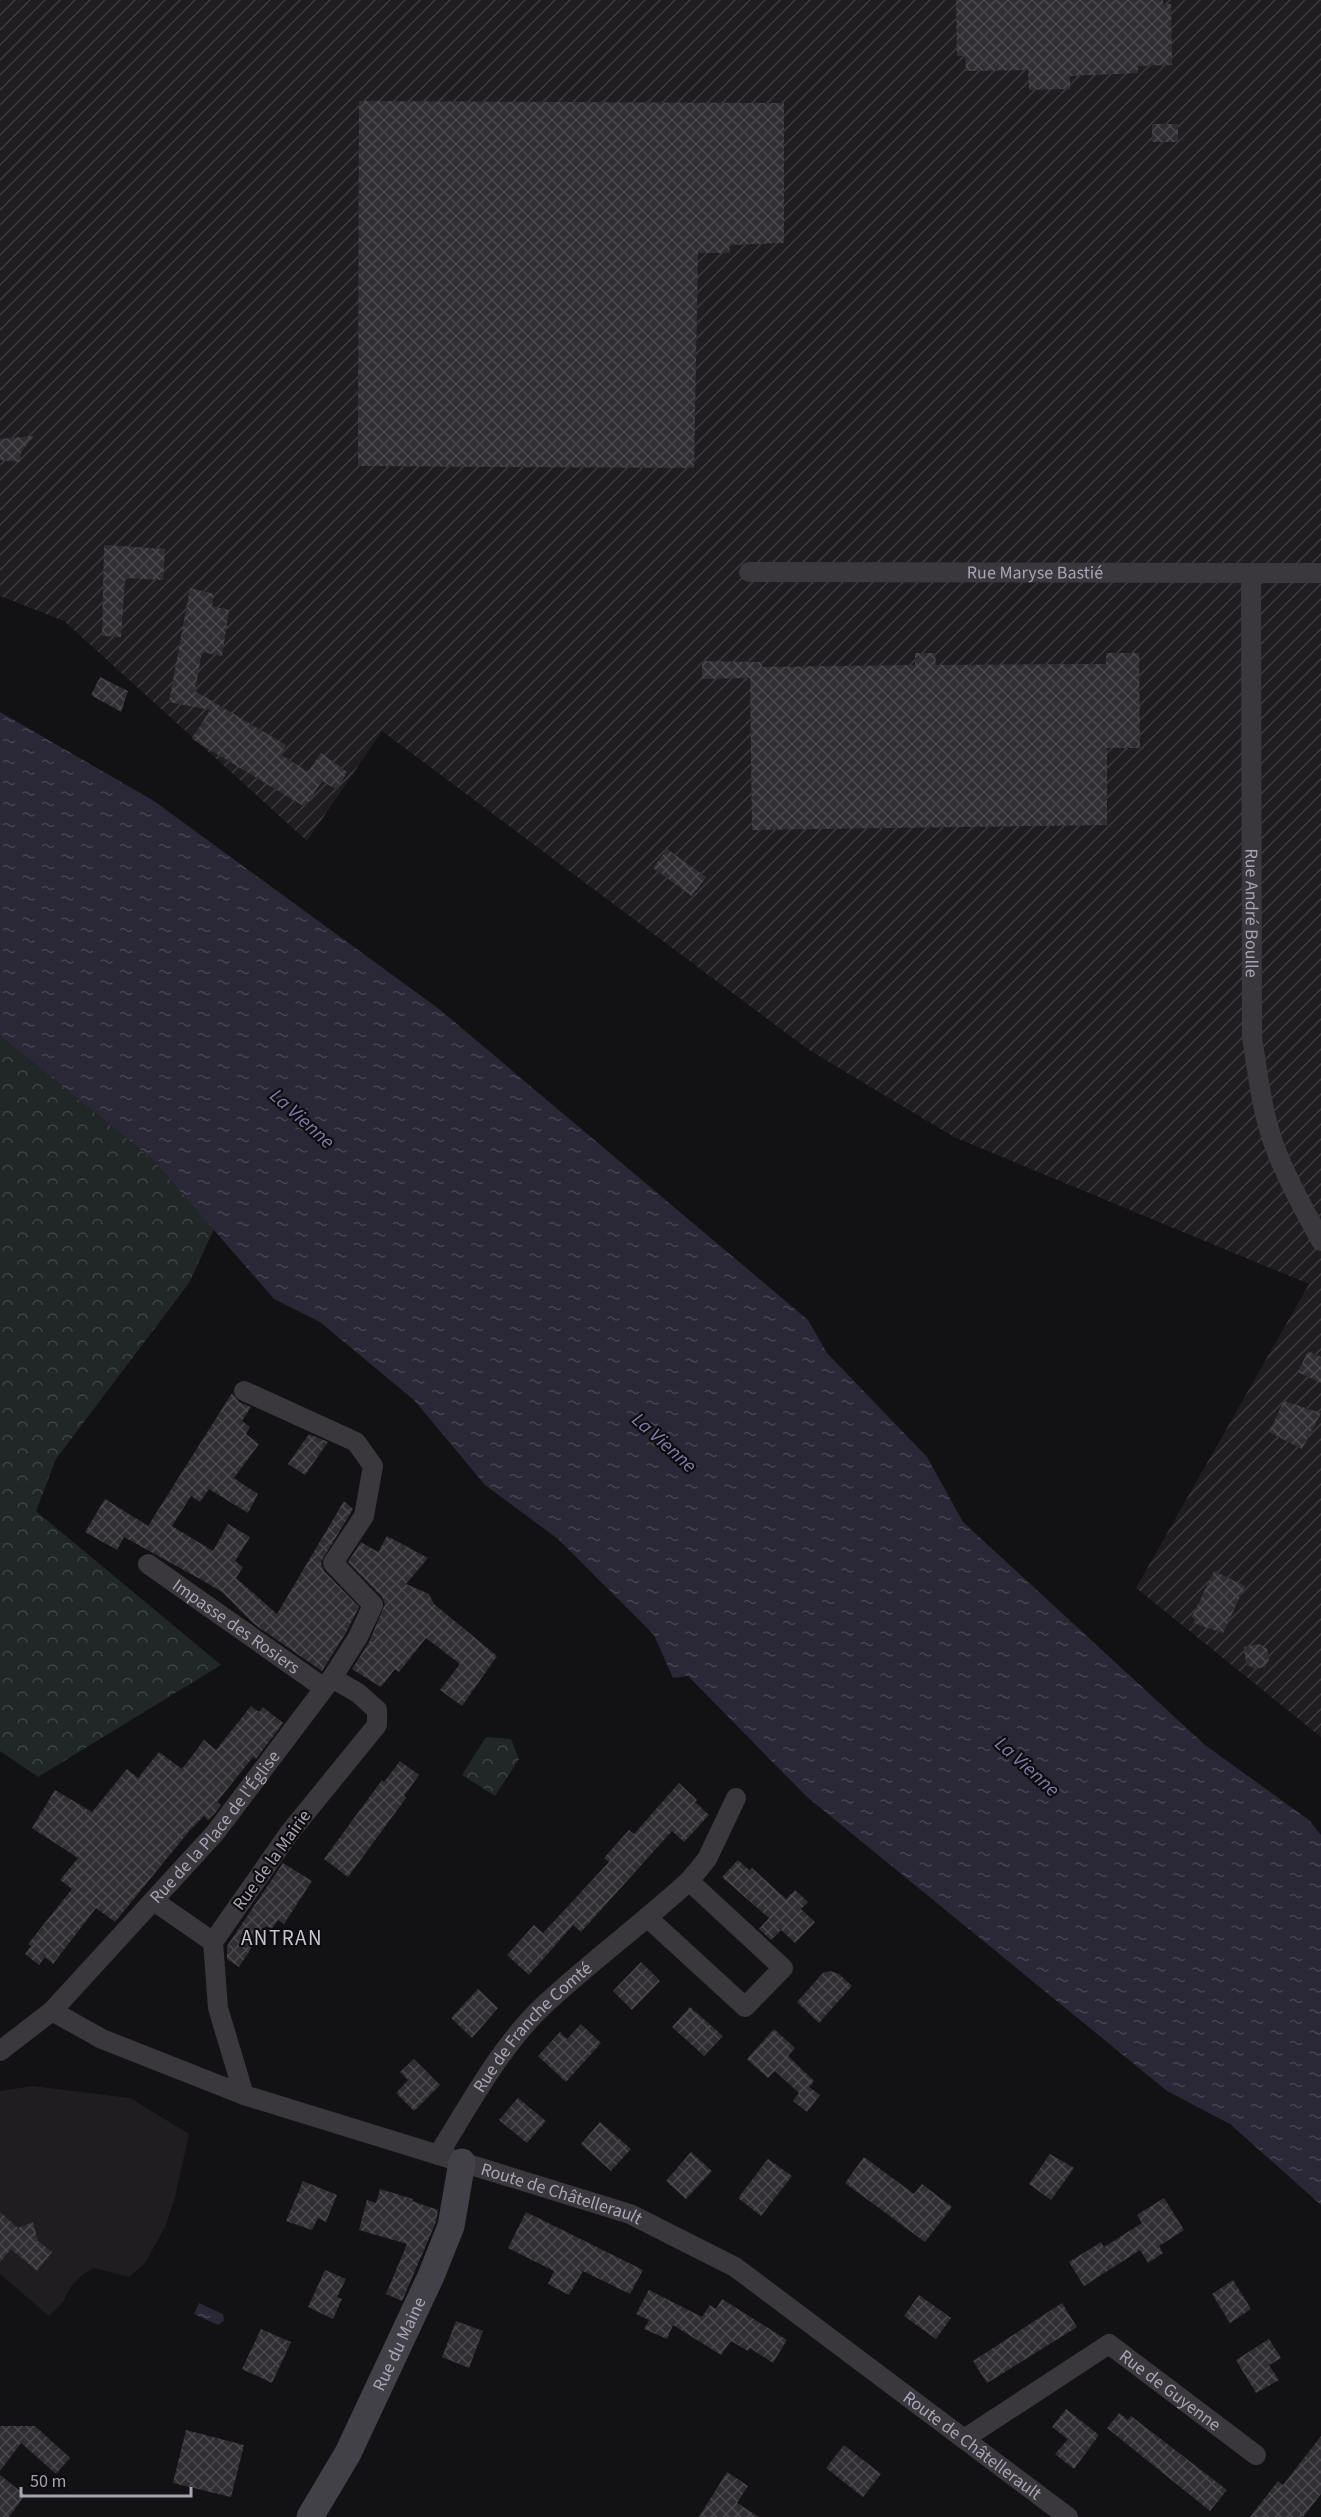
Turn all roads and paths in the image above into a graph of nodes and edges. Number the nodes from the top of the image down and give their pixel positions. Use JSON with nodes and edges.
{"nodes":[{"id":1,"x":748,"y":572,"type":"dead end"},
{"id":2,"x":1251,"y":573,"type":"junction"},
{"id":3,"x":1321,"y":573,"type":"edge"},
{"id":4,"x":1321,"y":1241,"type":"edge"},
{"id":5,"x":244,"y":1391,"type":"dead end"},
{"id":6,"x":148,"y":1564,"type":"dead end"},
{"id":7,"x":328,"y":1683,"type":"junction"},
{"id":8,"x":736,"y":1798,"type":"dead end"},
{"id":9,"x":689,"y":1881,"type":"junction"},
{"id":10,"x":154,"y":1901,"type":"junction"},
{"id":11,"x":648,"y":1918,"type":"junction"},
{"id":12,"x":213,"y":1942,"type":"junction"},
{"id":13,"x":52,"y":2011,"type":"junction"},
{"id":14,"x":0,"y":2051,"type":"edge"},
{"id":15,"x":244,"y":2095,"type":"junction"},
{"id":16,"x":450,"y":2158,"type":"junction"},
{"id":17,"x":964,"y":2439,"type":"junction"},
{"id":18,"x":1256,"y":2455,"type":"dead end"},
{"id":19,"x":310,"y":2517,"type":"edge"},
{"id":20,"x":1068,"y":2517,"type":"edge"}],
"edges":[{"from":1,"to":2,"type":"street","name":"Rue Maryse Bastié"},
{"from":2,"to":3,"type":"street","name":"Rue Maryse Bastié"},
{"from":2,"to":4,"type":"street","name":"Rue André Boulle"},
{"from":5,"to":7,"type":"street","name":"Rue de la Place de l'Église"},
{"from":6,"to":7,"type":"street","name":"Impasse des Rosiers"},
{"from":7,"to":10,"type":"street","name":"Rue de la Place de l'Église"},
{"from":7,"to":12,"type":"street","name":"Rue de la Mairie"},
{"from":8,"to":9,"type":"street","name":"Rue de Franche Comté"},
{"from":9,"to":11,"type":"street","name":"Rue de Franche Comté"},
{"from":9,"to":11,"type":"street"},
{"from":10,"to":12,"type":"street"},
{"from":10,"to":13,"type":"street","name":"Rue de la Place de l'Église"},
{"from":11,"to":16,"type":"street","name":"Rue de Franche Comté"},
{"from":12,"to":15,"type":"street"},
{"from":13,"to":14,"type":"street"},
{"from":13,"to":15,"type":"street","name":"Route de Châtellerault"},
{"from":15,"to":16,"type":"street","name":"Route de Châtellerault"},
{"from":16,"to":17,"type":"street","name":"Route de Châtellerault"},
{"from":16,"to":19,"type":"street","name":"Rue du Maine"},
{"from":17,"to":18,"type":"street","name":"Rue de Guyenne"},
{"from":17,"to":20,"type":"street","name":"Route de Châtellerault"}]}
